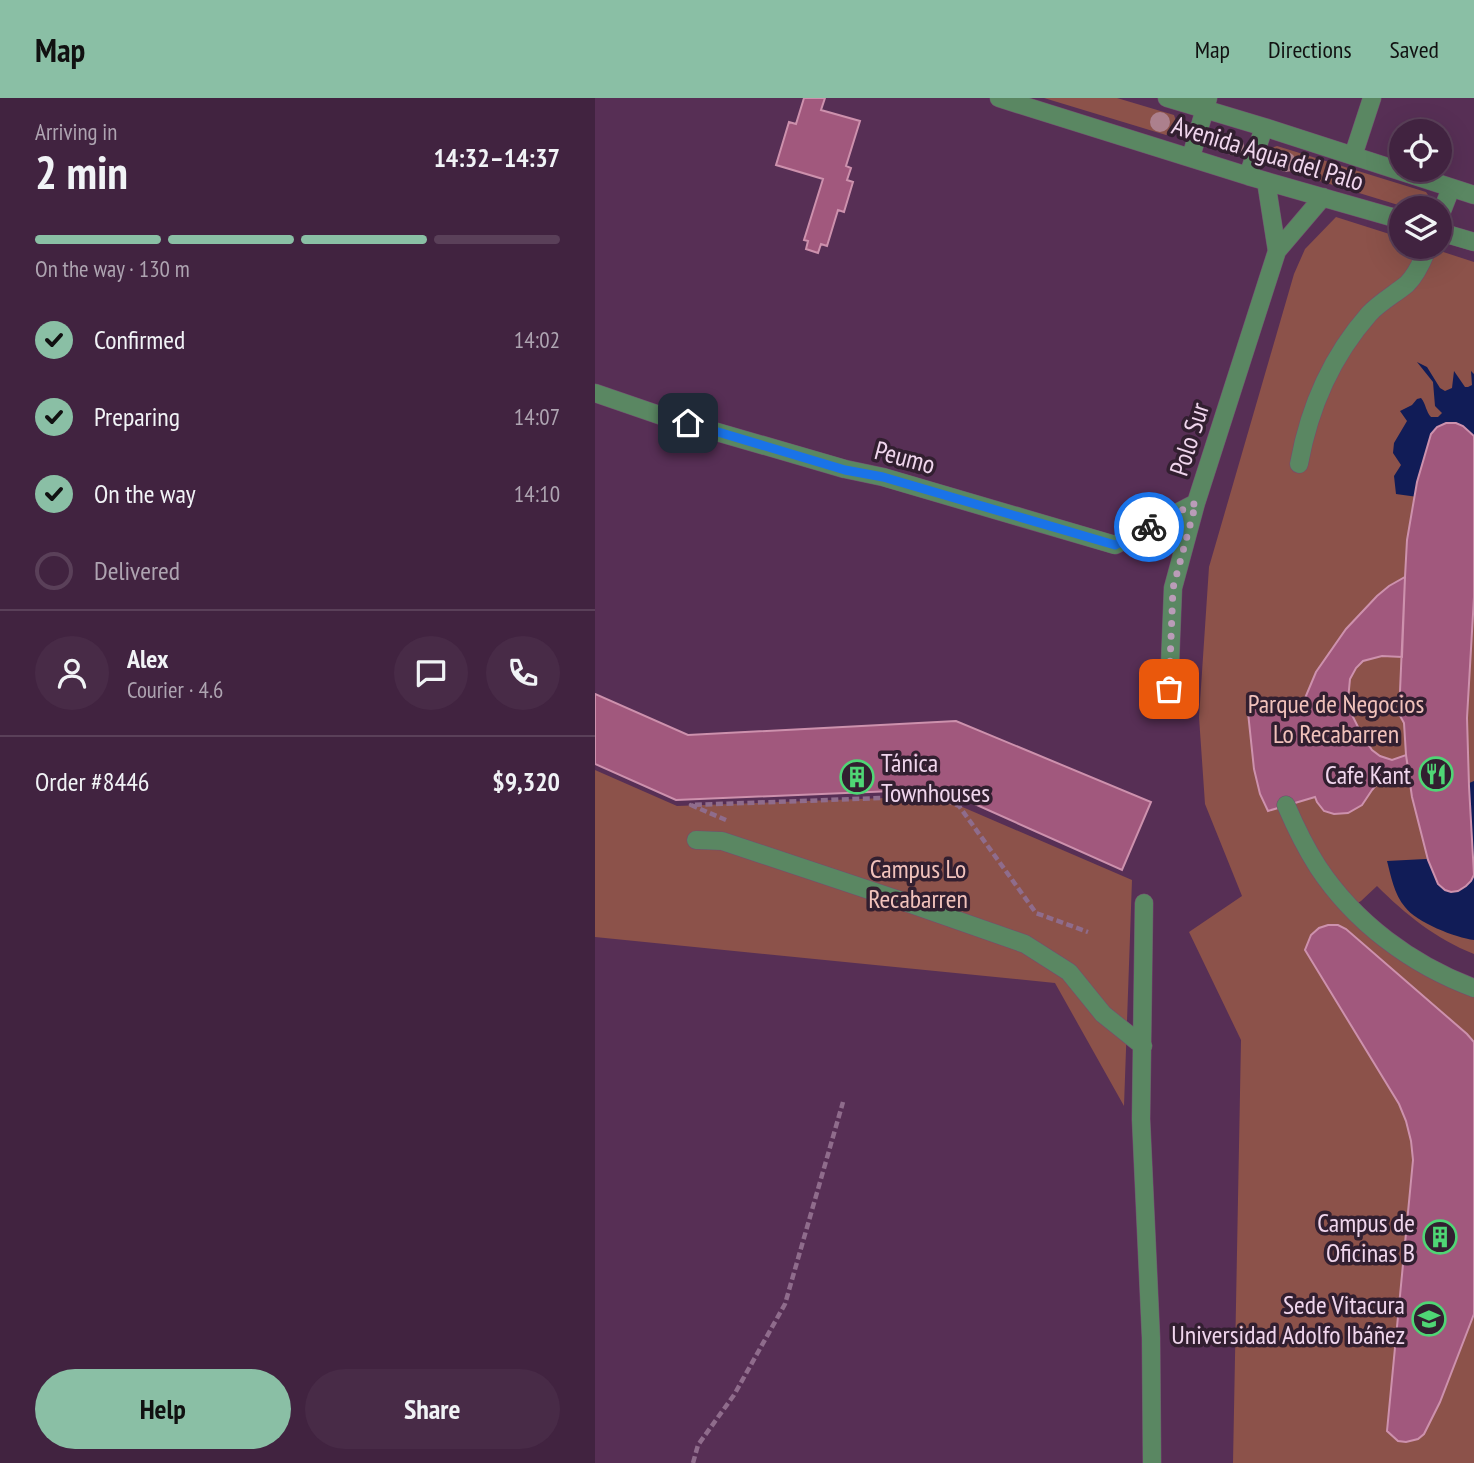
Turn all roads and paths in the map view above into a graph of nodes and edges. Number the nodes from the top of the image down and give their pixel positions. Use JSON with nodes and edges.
{"nodes":[{"id":1,"x":999,"y":98,"type":"edge"},
{"id":2,"x":1167,"y":98,"type":"edge"},
{"id":3,"x":1372,"y":98,"type":"edge"},
{"id":4,"x":1207,"y":104,"type":"edge"},
{"id":5,"x":1264,"y":127,"type":"junction"},
{"id":6,"x":1353,"y":156,"type":"junction"},
{"id":7,"x":1191,"y":157,"type":"junction"},
{"id":8,"x":1248,"y":176,"type":"junction"},
{"id":9,"x":1266,"y":181,"type":"junction"},
{"id":10,"x":1451,"y":188,"type":"junction"},
{"id":11,"x":1474,"y":195,"type":"edge"},
{"id":12,"x":1448,"y":196,"type":"edge"},
{"id":13,"x":1323,"y":197,"type":"junction"},
{"id":14,"x":1389,"y":216,"type":"edge"},
{"id":15,"x":1452,"y":236,"type":"edge"},
{"id":16,"x":1474,"y":242,"type":"edge"},
{"id":17,"x":1277,"y":251,"type":"junction"},
{"id":18,"x":1423,"y":259,"type":"edge"},
{"id":19,"x":595,"y":393,"type":"edge"},
{"id":20,"x":1299,"y":464,"type":"dead end"},
{"id":21,"x":1196,"y":503,"type":"junction"},
{"id":22,"x":1169,"y":689,"type":"dead end"},
{"id":23,"x":1286,"y":805,"type":"dead end"},
{"id":24,"x":696,"y":840,"type":"dead end"},
{"id":25,"x":722,"y":841,"type":"junction"},
{"id":26,"x":1144,"y":903,"type":"dead end"},
{"id":27,"x":1088,"y":932,"type":"dead end"},
{"id":28,"x":1474,"y":988,"type":"edge"},
{"id":29,"x":1143,"y":1046,"type":"junction"},
{"id":30,"x":843,"y":1102,"type":"dead end"},
{"id":31,"x":693,"y":1463,"type":"edge"},
{"id":32,"x":1152,"y":1463,"type":"edge"}],
"edges":[{"from":1,"to":7,"type":"street","name":"Avenida Agua del Palo"},
{"from":2,"to":4,"type":"street","name":"Avenida Agua del Palo"},
{"from":3,"to":6,"type":"street"},
{"from":4,"to":5,"type":"street","name":"Avenida Agua del Palo"},
{"from":4,"to":7,"type":"street"},
{"from":5,"to":6,"type":"street","name":"Avenida Agua del Palo"},
{"from":5,"to":8,"type":"street"},
{"from":6,"to":10,"type":"street","name":"Avenida Agua del Palo"},
{"from":7,"to":8,"type":"street","name":"Avenida Agua del Palo"},
{"from":8,"to":9,"type":"street","name":"Avenida Agua del Palo"},
{"from":9,"to":13,"type":"street","name":"Avenida Agua del Palo"},
{"from":9,"to":17,"type":"street","name":"Polo Sur"},
{"from":10,"to":11,"type":"street","name":"Avenida Agua del Palo"},
{"from":10,"to":12,"type":"street"},
{"from":13,"to":14,"type":"street","name":"Avenida Agua del Palo"},
{"from":13,"to":17,"type":"street","name":"Polo Sur"},
{"from":15,"to":16,"type":"street"},
{"from":17,"to":21,"type":"street","name":"Polo Sur"},
{"from":18,"to":20,"type":"street"},
{"from":19,"to":21,"type":"street","name":"Peumo"},
{"from":21,"to":22,"type":"street","name":"Polo Sur"},
{"from":23,"to":28,"type":"street"},
{"from":24,"to":25,"type":"street"},
{"from":25,"to":27,"type":"path"},
{"from":25,"to":29,"type":"street"},
{"from":26,"to":29,"type":"street"},
{"from":29,"to":32,"type":"street"},
{"from":30,"to":31,"type":"path"}]}
